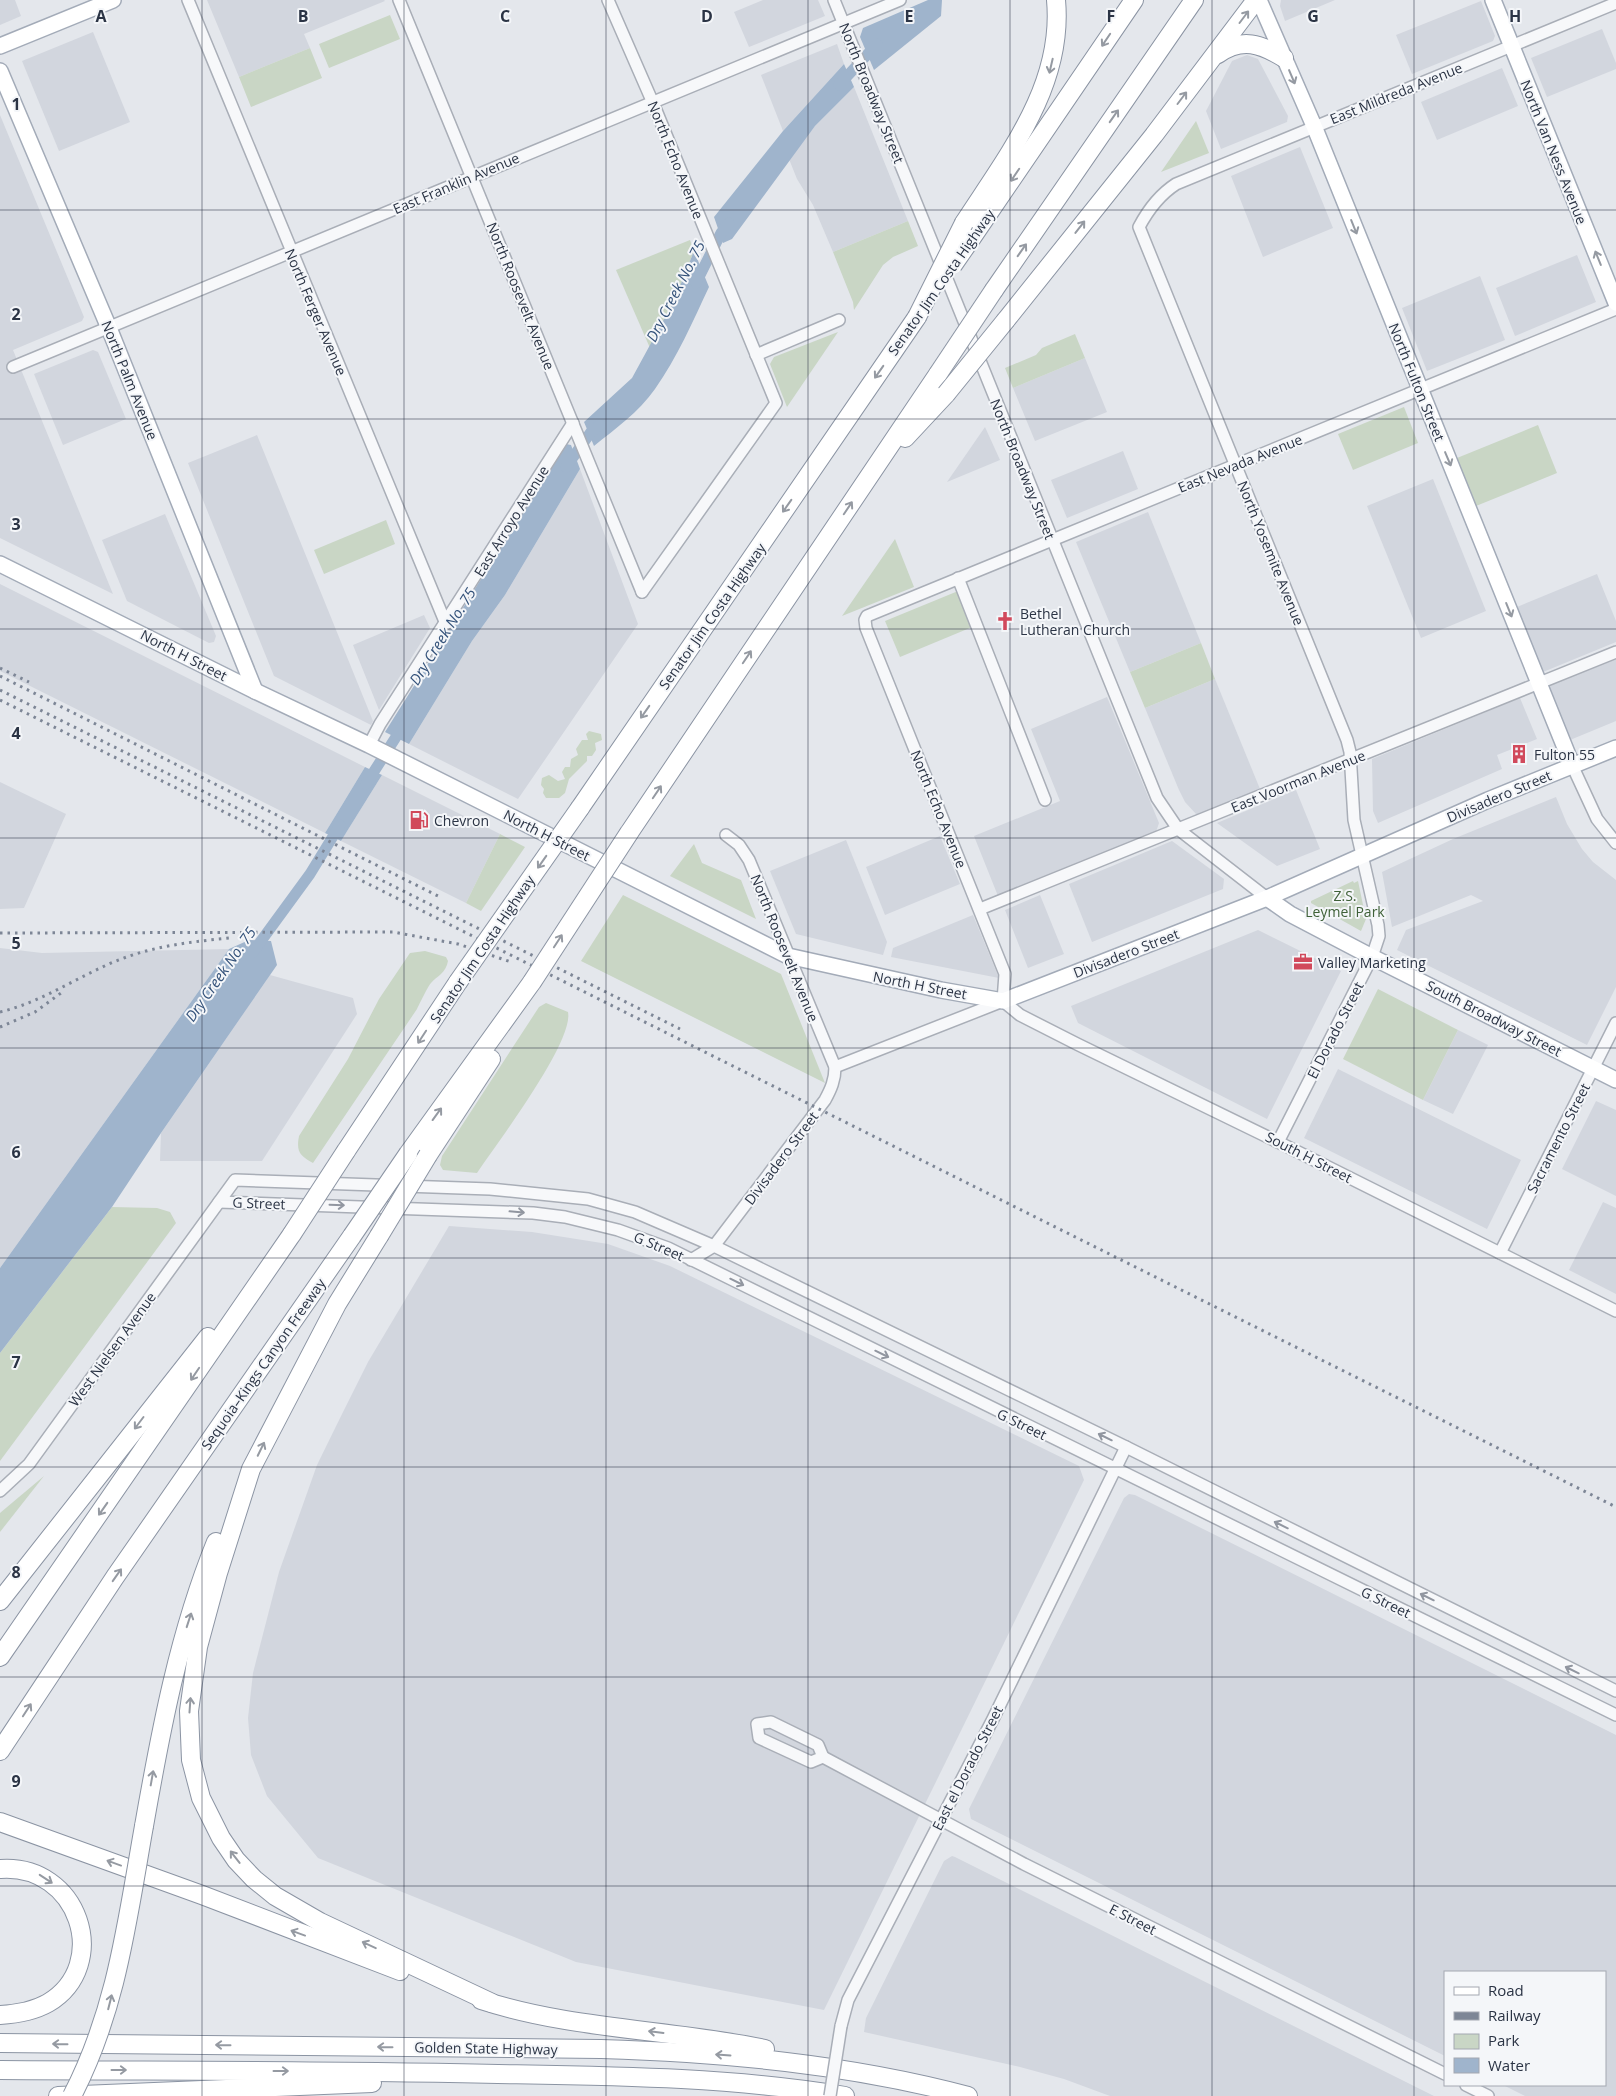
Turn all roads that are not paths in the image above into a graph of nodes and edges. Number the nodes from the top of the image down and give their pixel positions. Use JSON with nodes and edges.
{"nodes":[{"id":1,"x":110,"y":0,"type":"edge"},
{"id":2,"x":188,"y":0,"type":"edge"},
{"id":3,"x":399,"y":0,"type":"edge"},
{"id":4,"x":608,"y":0,"type":"edge"},
{"id":5,"x":834,"y":0,"type":"edge"},
{"id":6,"x":900,"y":0,"type":"edge"},
{"id":7,"x":1056,"y":0,"type":"edge"},
{"id":8,"x":1134,"y":0,"type":"edge"},
{"id":9,"x":1194,"y":0,"type":"edge"},
{"id":10,"x":1258,"y":0,"type":"edge"},
{"id":11,"x":1493,"y":0,"type":"edge"},
{"id":12,"x":1616,"y":3,"type":"edge"},
{"id":13,"x":844,"y":24,"type":"junction"},
{"id":14,"x":0,"y":46,"type":"edge"},
{"id":15,"x":1511,"y":46,"type":"junction"},
{"id":16,"x":1284,"y":58,"type":"junction"},
{"id":17,"x":1210,"y":61,"type":"junction"},
{"id":18,"x":0,"y":71,"type":"edge"},
{"id":19,"x":653,"y":103,"type":"junction"},
{"id":20,"x":1314,"y":126,"type":"junction"},
{"id":21,"x":472,"y":176,"type":"junction"},
{"id":22,"x":1176,"y":184,"type":"joint"},
{"id":23,"x":968,"y":231,"type":"junction"},
{"id":24,"x":292,"y":253,"type":"junction"},
{"id":25,"x":1616,"y":303,"type":"edge"},
{"id":26,"x":1616,"y":309,"type":"edge"},
{"id":27,"x":839,"y":320,"type":"dead end"},
{"id":28,"x":109,"y":328,"type":"junction"},
{"id":29,"x":756,"y":354,"type":"junction"},
{"id":30,"x":13,"y":367,"type":"dead end"},
{"id":31,"x":1419,"y":390,"type":"junction"},
{"id":32,"x":573,"y":423,"type":"junction"},
{"id":33,"x":1235,"y":464,"type":"junction"},
{"id":34,"x":869,"y":477,"type":"junction"},
{"id":35,"x":1051,"y":539,"type":"junction"},
{"id":36,"x":0,"y":564,"type":"edge"},
{"id":37,"x":958,"y":578,"type":"junction"},
{"id":38,"x":642,"y":592,"type":"joint"},
{"id":39,"x":865,"y":620,"type":"joint"},
{"id":40,"x":446,"y":624,"type":"junction"},
{"id":41,"x":1616,"y":652,"type":"edge"},
{"id":42,"x":1539,"y":684,"type":"junction"},
{"id":43,"x":255,"y":691,"type":"junction"},
{"id":44,"x":369,"y":745,"type":"junction"},
{"id":45,"x":1616,"y":748,"type":"edge"},
{"id":46,"x":1351,"y":759,"type":"junction"},
{"id":47,"x":1572,"y":765,"type":"junction"},
{"id":48,"x":1045,"y":800,"type":"dead end"},
{"id":49,"x":1178,"y":829,"type":"junction"},
{"id":50,"x":726,"y":835,"type":"dead end"},
{"id":51,"x":1616,"y":843,"type":"edge"},
{"id":52,"x":1364,"y":856,"type":"junction"},
{"id":53,"x":1267,"y":898,"type":"junction"},
{"id":54,"x":980,"y":909,"type":"junction"},
{"id":55,"x":788,"y":956,"type":"junction"},
{"id":56,"x":1372,"y":958,"type":"junction"},
{"id":57,"x":1004,"y":1000,"type":"junction"},
{"id":58,"x":518,"y":1009,"type":"junction"},
{"id":59,"x":1616,"y":1023,"type":"edge"},
{"id":60,"x":834,"y":1067,"type":"junction"},
{"id":61,"x":1593,"y":1068,"type":"junction"},
{"id":62,"x":1616,"y":1080,"type":"edge"},
{"id":63,"x":1278,"y":1142,"type":"junction"},
{"id":64,"x":490,"y":1189,"type":"junction"},
{"id":65,"x":219,"y":1202,"type":"junction"},
{"id":66,"x":487,"y":1210,"type":"junction"},
{"id":67,"x":292,"y":1234,"type":"junction"},
{"id":68,"x":714,"y":1246,"type":"junction"},
{"id":69,"x":1500,"y":1253,"type":"junction"},
{"id":70,"x":691,"y":1260,"type":"junction"},
{"id":71,"x":708,"y":1268,"type":"junction"},
{"id":72,"x":1616,"y":1310,"type":"edge"},
{"id":73,"x":1126,"y":1447,"type":"junction"},
{"id":74,"x":251,"y":1469,"type":"junction"},
{"id":75,"x":1115,"y":1469,"type":"junction"},
{"id":76,"x":0,"y":1491,"type":"edge"},
{"id":77,"x":63,"y":1523,"type":"junction"},
{"id":78,"x":0,"y":1601,"type":"edge"},
{"id":79,"x":0,"y":1611,"type":"edge"},
{"id":80,"x":0,"y":1658,"type":"edge"},
{"id":81,"x":1616,"y":1691,"type":"edge"},
{"id":82,"x":1616,"y":1715,"type":"edge"},
{"id":83,"x":0,"y":1751,"type":"edge"},
{"id":84,"x":823,"y":1757,"type":"junction"},
{"id":85,"x":941,"y":1820,"type":"junction"},
{"id":86,"x":0,"y":1822,"type":"edge"},
{"id":87,"x":0,"y":1869,"type":"edge"},
{"id":88,"x":492,"y":2003,"type":"junction"},
{"id":89,"x":0,"y":2015,"type":"edge"},
{"id":90,"x":0,"y":2043,"type":"edge"},
{"id":91,"x":0,"y":2070,"type":"edge"},
{"id":92,"x":1444,"y":2074,"type":"edge"},
{"id":93,"x":597,"y":2076,"type":"junction"},
{"id":94,"x":910,"y":2081,"type":"junction"},
{"id":95,"x":1468,"y":2086,"type":"edge"},
{"id":96,"x":58,"y":2096,"type":"edge"},
{"id":97,"x":72,"y":2096,"type":"edge"},
{"id":98,"x":830,"y":2096,"type":"edge"},
{"id":99,"x":846,"y":2096,"type":"edge"},
{"id":100,"x":968,"y":2096,"type":"edge"},
{"id":101,"x":1488,"y":2096,"type":"edge"}],
"edges":[{"from":1,"to":14,"type":"main road"},
{"from":2,"to":24,"type":"street","name":"North Ferger Avenue"},
{"from":3,"to":21,"type":"street","name":"North Roosevelt Avenue"},
{"from":4,"to":19,"type":"street","name":"North Echo Avenue"},
{"from":5,"to":13,"type":"street","name":"North Broadway Street"},
{"from":6,"to":13,"type":"street","name":"East Franklin Avenue"},
{"from":7,"to":23,"type":"highway","one_way":true},
{"from":8,"to":23,"type":"highway","name":"Senator Jim Costa Highway","one_way":true},
{"from":34,"to":9,"type":"highway","one_way":true,"bridge":true},
{"from":10,"to":16,"type":"main road","name":"North Fulton Street"},
{"from":17,"to":10,"type":"highway","one_way":true},
{"from":11,"to":15,"type":"main road","name":"North Van Ness Avenue"},
{"from":12,"to":15,"type":"street","name":"East Mildreda Avenue"},
{"from":13,"to":19,"type":"street","name":"East Franklin Avenue"},
{"from":13,"to":35,"type":"street","name":"North Broadway Street"},
{"from":15,"to":20,"type":"street","name":"East Mildreda Avenue"},
{"from":25,"to":15,"type":"main road","name":"North Van Ness Avenue","one_way":true},
{"from":16,"to":17,"type":"highway"},
{"from":16,"to":20,"type":"main road","name":"North Fulton Street","one_way":true},
{"from":34,"to":17,"type":"highway","one_way":true,"bridge":true},
{"from":18,"to":28,"type":"main road","name":"North Palm Avenue"},
{"from":19,"to":21,"type":"street","name":"East Franklin Avenue"},
{"from":19,"to":29,"type":"street","name":"North Echo Avenue"},
{"from":20,"to":22,"type":"street","name":"East Mildreda Avenue"},
{"from":20,"to":31,"type":"main road","name":"North Fulton Street","one_way":true},
{"from":21,"to":24,"type":"street","name":"East Franklin Avenue"},
{"from":21,"to":32,"type":"street","name":"North Roosevelt Avenue"},
{"from":22,"to":33,"type":"street","name":"North Yosemite Avenue"},
{"from":23,"to":67,"type":"highway","name":"Senator Jim Costa Highway","one_way":true,"bridge":true},
{"from":24,"to":28,"type":"street","name":"East Franklin Avenue"},
{"from":24,"to":40,"type":"street","name":"North Ferger Avenue"},
{"from":26,"to":31,"type":"street","name":"East Nevada Avenue"},
{"from":27,"to":29,"type":"street"},
{"from":28,"to":30,"type":"street","name":"East Franklin Avenue"},
{"from":28,"to":43,"type":"main road","name":"North Palm Avenue"},
{"from":29,"to":38,"type":"street","name":"North Echo Avenue"},
{"from":31,"to":33,"type":"street","name":"East Nevada Avenue"},
{"from":31,"to":42,"type":"main road","name":"North Fulton Street","one_way":true},
{"from":32,"to":38,"type":"street","name":"North Roosevelt Avenue"},
{"from":32,"to":40,"type":"street","name":"East Arroyo Avenue"},
{"from":33,"to":35,"type":"street","name":"East Nevada Avenue"},
{"from":33,"to":46,"type":"street","name":"North Yosemite Avenue"},
{"from":58,"to":34,"type":"highway","one_way":true,"bridge":true},
{"from":35,"to":37,"type":"street","name":"East Nevada Avenue"},
{"from":35,"to":49,"type":"street","name":"North Broadway Street"},
{"from":36,"to":43,"type":"main road","name":"North H Street"},
{"from":37,"to":39,"type":"street","name":"East Nevada Avenue"},
{"from":37,"to":48,"type":"street"},
{"from":39,"to":54,"type":"street","name":"North Echo Avenue"},
{"from":40,"to":44,"type":"street","name":"East Arroyo Avenue"},
{"from":41,"to":42,"type":"street","name":"East Voorman Avenue"},
{"from":42,"to":46,"type":"street","name":"East Voorman Avenue"},
{"from":42,"to":47,"type":"main road","name":"North Fulton Street"},
{"from":43,"to":44,"type":"main road","name":"North H Street"},
{"from":44,"to":55,"type":"main road","name":"North H Street"},
{"from":45,"to":47,"type":"main road","name":"Divisadero Street"},
{"from":46,"to":49,"type":"street","name":"East Voorman Avenue"},
{"from":46,"to":52,"type":"street","name":"North Yosemite Avenue"},
{"from":47,"to":51,"type":"street"},
{"from":47,"to":52,"type":"main road","name":"Divisadero Street"},
{"from":49,"to":53,"type":"street","name":"North Broadway Street"},
{"from":49,"to":54,"type":"street","name":"East Voorman Avenue"},
{"from":50,"to":55,"type":"street","name":"North Roosevelt Avenue"},
{"from":52,"to":53,"type":"main road","name":"Divisadero Street"},
{"from":52,"to":56,"type":"street","name":"El Dorado Street"},
{"from":53,"to":56,"type":"main road","name":"South Broadway Street"},
{"from":53,"to":57,"type":"main road","name":"Divisadero Street"},
{"from":54,"to":57,"type":"street","name":"North Echo Avenue"},
{"from":55,"to":57,"type":"main road","name":"North H Street"},
{"from":55,"to":60,"type":"street","name":"North Roosevelt Avenue"},
{"from":56,"to":61,"type":"main road","name":"South Broadway Street"},
{"from":56,"to":63,"type":"street","name":"El Dorado Street"},
{"from":57,"to":60,"type":"street","name":"Divisadero Street"},
{"from":57,"to":63,"type":"street","name":"South H Street"},
{"from":74,"to":58,"type":"highway","one_way":true,"bridge":true},
{"from":83,"to":58,"type":"highway","name":"Sequoia–Kings Canyon Freeway","one_way":true,"bridge":true},
{"from":59,"to":61,"type":"street","name":"Sacramento Street"},
{"from":60,"to":68,"type":"street","name":"Divisadero Street"},
{"from":61,"to":62,"type":"main road","name":"South Broadway Street"},
{"from":61,"to":69,"type":"street","name":"Sacramento Street"},
{"from":63,"to":69,"type":"street","name":"South H Street"},
{"from":64,"to":65,"type":"street","name":"G Street"},
{"from":64,"to":66,"type":"street"},
{"from":64,"to":68,"type":"street","name":"G Street"},
{"from":65,"to":66,"type":"street","name":"G Street","one_way":true},
{"from":65,"to":76,"type":"street","name":"West Nielsen Avenue"},
{"from":66,"to":70,"type":"street","name":"G Street","one_way":true},
{"from":67,"to":77,"type":"highway","one_way":true},
{"from":67,"to":80,"type":"highway","one_way":true},
{"from":68,"to":70,"type":"street","name":"Divisadero Street"},
{"from":68,"to":71,"type":"street","name":"Divisadero Street"},
{"from":73,"to":68,"type":"street","name":"G Street","one_way":true},
{"from":69,"to":72,"type":"street","name":"South H Street"},
{"from":70,"to":71,"type":"street","name":"G Street"},
{"from":71,"to":75,"type":"street","name":"G Street","one_way":true},
{"from":73,"to":75,"type":"street","name":"East el Dorado Street"},
{"from":81,"to":73,"type":"street","name":"G Street","one_way":true},
{"from":88,"to":74,"type":"highway","one_way":true},
{"from":97,"to":74,"type":"highway","one_way":true,"bridge":true},
{"from":75,"to":82,"type":"street","name":"G Street"},
{"from":75,"to":85,"type":"street","name":"East el Dorado Street"},
{"from":77,"to":78,"type":"highway"},
{"from":77,"to":79,"type":"highway"},
{"from":84,"to":84,"type":"street","name":"E Street"},
{"from":84,"to":85,"type":"street","name":"E Street"},
{"from":85,"to":92,"type":"street","name":"E Street"},
{"from":85,"to":98,"type":"street","name":"East el Dorado Street","bridge":true},
{"from":88,"to":86,"type":"highway","one_way":true},
{"from":87,"to":89,"type":"highway","one_way":true},
{"from":94,"to":88,"type":"highway","one_way":true},
{"from":94,"to":90,"type":"highway","name":"Golden State Highway","one_way":true},
{"from":91,"to":93,"type":"highway","name":"Golden State Highway","one_way":true},
{"from":93,"to":96,"type":"highway"},
{"from":93,"to":99,"type":"highway","name":"Golden State Highway"},
{"from":94,"to":100,"type":"highway","name":"Golden State Highway"},
{"from":95,"to":101,"type":"street"}]}
